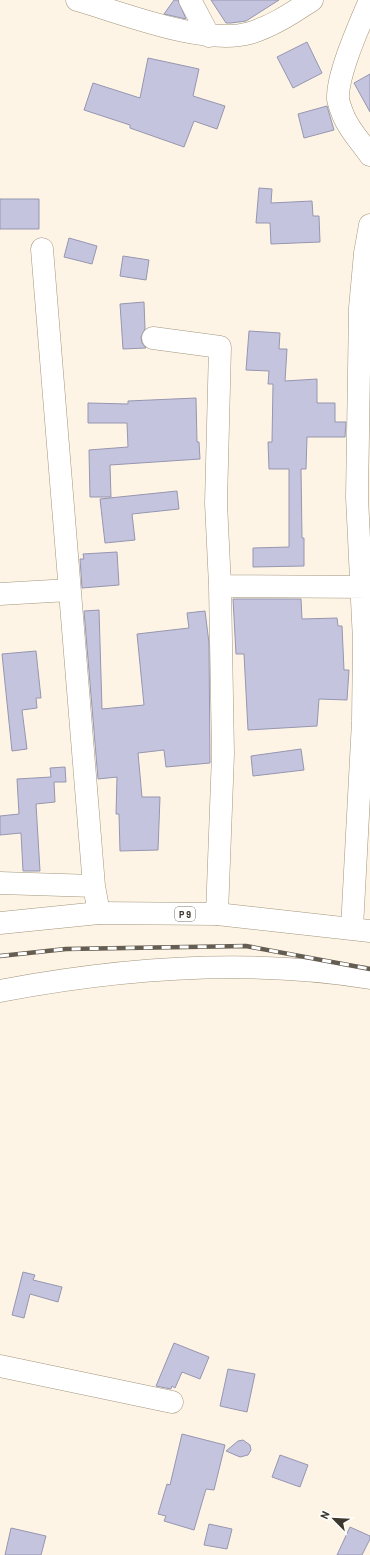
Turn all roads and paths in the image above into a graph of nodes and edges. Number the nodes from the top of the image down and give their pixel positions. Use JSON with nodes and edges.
{"nodes":[{"id":1,"x":77,"y":0,"type":"edge"},
{"id":2,"x":190,"y":0,"type":"edge"},
{"id":3,"x":312,"y":0,"type":"edge"},
{"id":4,"x":370,"y":0,"type":"edge"},
{"id":5,"x":209,"y":36,"type":"junction"},
{"id":6,"x":370,"y":155,"type":"edge"},
{"id":7,"x":370,"y":225,"type":"edge"},
{"id":8,"x":42,"y":249,"type":"dead end"},
{"id":9,"x":153,"y":338,"type":"dead end"},
{"id":10,"x":220,"y":586,"type":"junction"},
{"id":11,"x":366,"y":587,"type":"edge"},
{"id":12,"x":69,"y":590,"type":"junction"},
{"id":13,"x":0,"y":594,"type":"edge"},
{"id":14,"x":0,"y":883,"type":"edge"},
{"id":15,"x":94,"y":886,"type":"junction"},
{"id":16,"x":99,"y":913,"type":"junction"},
{"id":17,"x":217,"y":914,"type":"junction"},
{"id":18,"x":0,"y":923,"type":"edge"},
{"id":19,"x":361,"y":929,"type":"edge"},
{"id":20,"x":370,"y":978,"type":"edge"},
{"id":21,"x":0,"y":991,"type":"edge"},
{"id":22,"x":0,"y":1366,"type":"edge"},
{"id":23,"x":172,"y":1402,"type":"dead end"}],
"edges":[{"from":1,"to":5,"type":"street"},
{"from":2,"to":5,"type":"street"},
{"from":3,"to":5,"type":"street"},
{"from":4,"to":6,"type":"street"},
{"from":7,"to":11,"type":"street"},
{"from":8,"to":12,"type":"street"},
{"from":9,"to":10,"type":"street"},
{"from":10,"to":11,"type":"street"},
{"from":10,"to":17,"type":"street"},
{"from":11,"to":19,"type":"street"},
{"from":12,"to":13,"type":"street"},
{"from":12,"to":15,"type":"street"},
{"from":14,"to":15,"type":"street"},
{"from":15,"to":16,"type":"street"},
{"from":16,"to":17,"type":"street","number":"P 9"},
{"from":16,"to":18,"type":"street","number":"P 9"},
{"from":17,"to":19,"type":"street","number":"P 9"},
{"from":20,"to":21,"type":"street"},
{"from":22,"to":23,"type":"street"}]}
